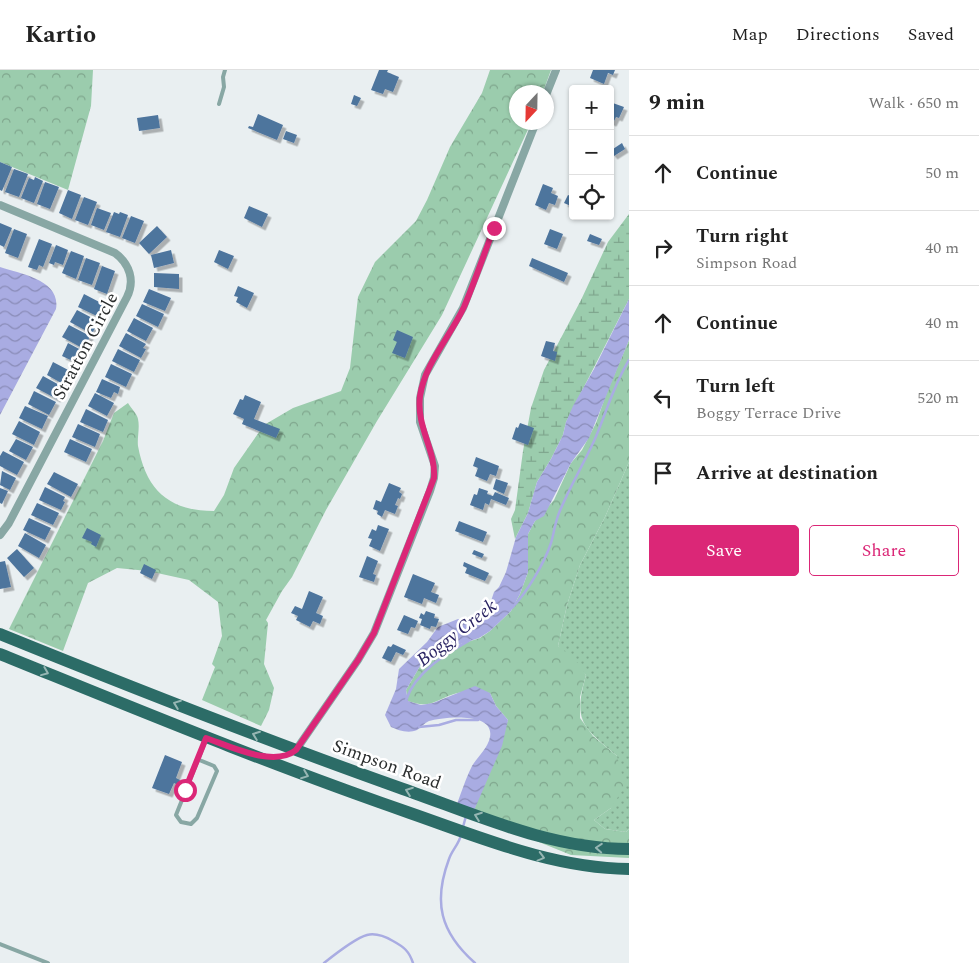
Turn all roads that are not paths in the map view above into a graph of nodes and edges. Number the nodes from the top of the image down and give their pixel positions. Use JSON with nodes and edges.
{"nodes":[{"id":1,"x":225,"y":70,"type":"edge"},
{"id":2,"x":556,"y":70,"type":"edge"},
{"id":3,"x":550,"y":85,"type":"edge"},
{"id":4,"x":219,"y":104,"type":"dead end"},
{"id":5,"x":533,"y":130,"type":"edge"},
{"id":6,"x":0,"y":206,"type":"edge"},
{"id":7,"x":0,"y":535,"type":"edge"},
{"id":8,"x":0,"y":634,"type":"edge"},
{"id":9,"x":0,"y":654,"type":"edge"},
{"id":10,"x":148,"y":692,"type":"junction"},
{"id":11,"x":114,"y":700,"type":"junction"},
{"id":12,"x":206,"y":738,"type":"junction"},
{"id":13,"x":296,"y":750,"type":"junction"},
{"id":14,"x":243,"y":752,"type":"junction"},
{"id":15,"x":197,"y":759,"type":"junction"},
{"id":16,"x":629,"y":849,"type":"edge"},
{"id":17,"x":629,"y":869,"type":"edge"},
{"id":18,"x":0,"y":944,"type":"edge"},
{"id":19,"x":48,"y":963,"type":"edge"}],
"edges":[{"from":1,"to":4,"type":"lane"},
{"from":2,"to":3,"type":"street"},
{"from":5,"to":13,"type":"street"},
{"from":6,"to":7,"type":"street","name":"Stratton Circle"},
{"from":8,"to":10,"type":"main road","name":"Simpson Road"},
{"from":9,"to":11,"type":"main road","one_way":true},
{"from":10,"to":11,"type":"main road"},
{"from":13,"to":10,"type":"main road","name":"Simpson Road","one_way":true},
{"from":11,"to":12,"type":"main road"},
{"from":12,"to":14,"type":"main road"},
{"from":12,"to":15,"type":"lane"},
{"from":13,"to":14,"type":"main road"},
{"from":16,"to":13,"type":"main road","name":"Simpson Road","one_way":true},
{"from":14,"to":17,"type":"main road","one_way":true},
{"from":15,"to":15,"type":"lane"},
{"from":18,"to":19,"type":"lane"}]}
